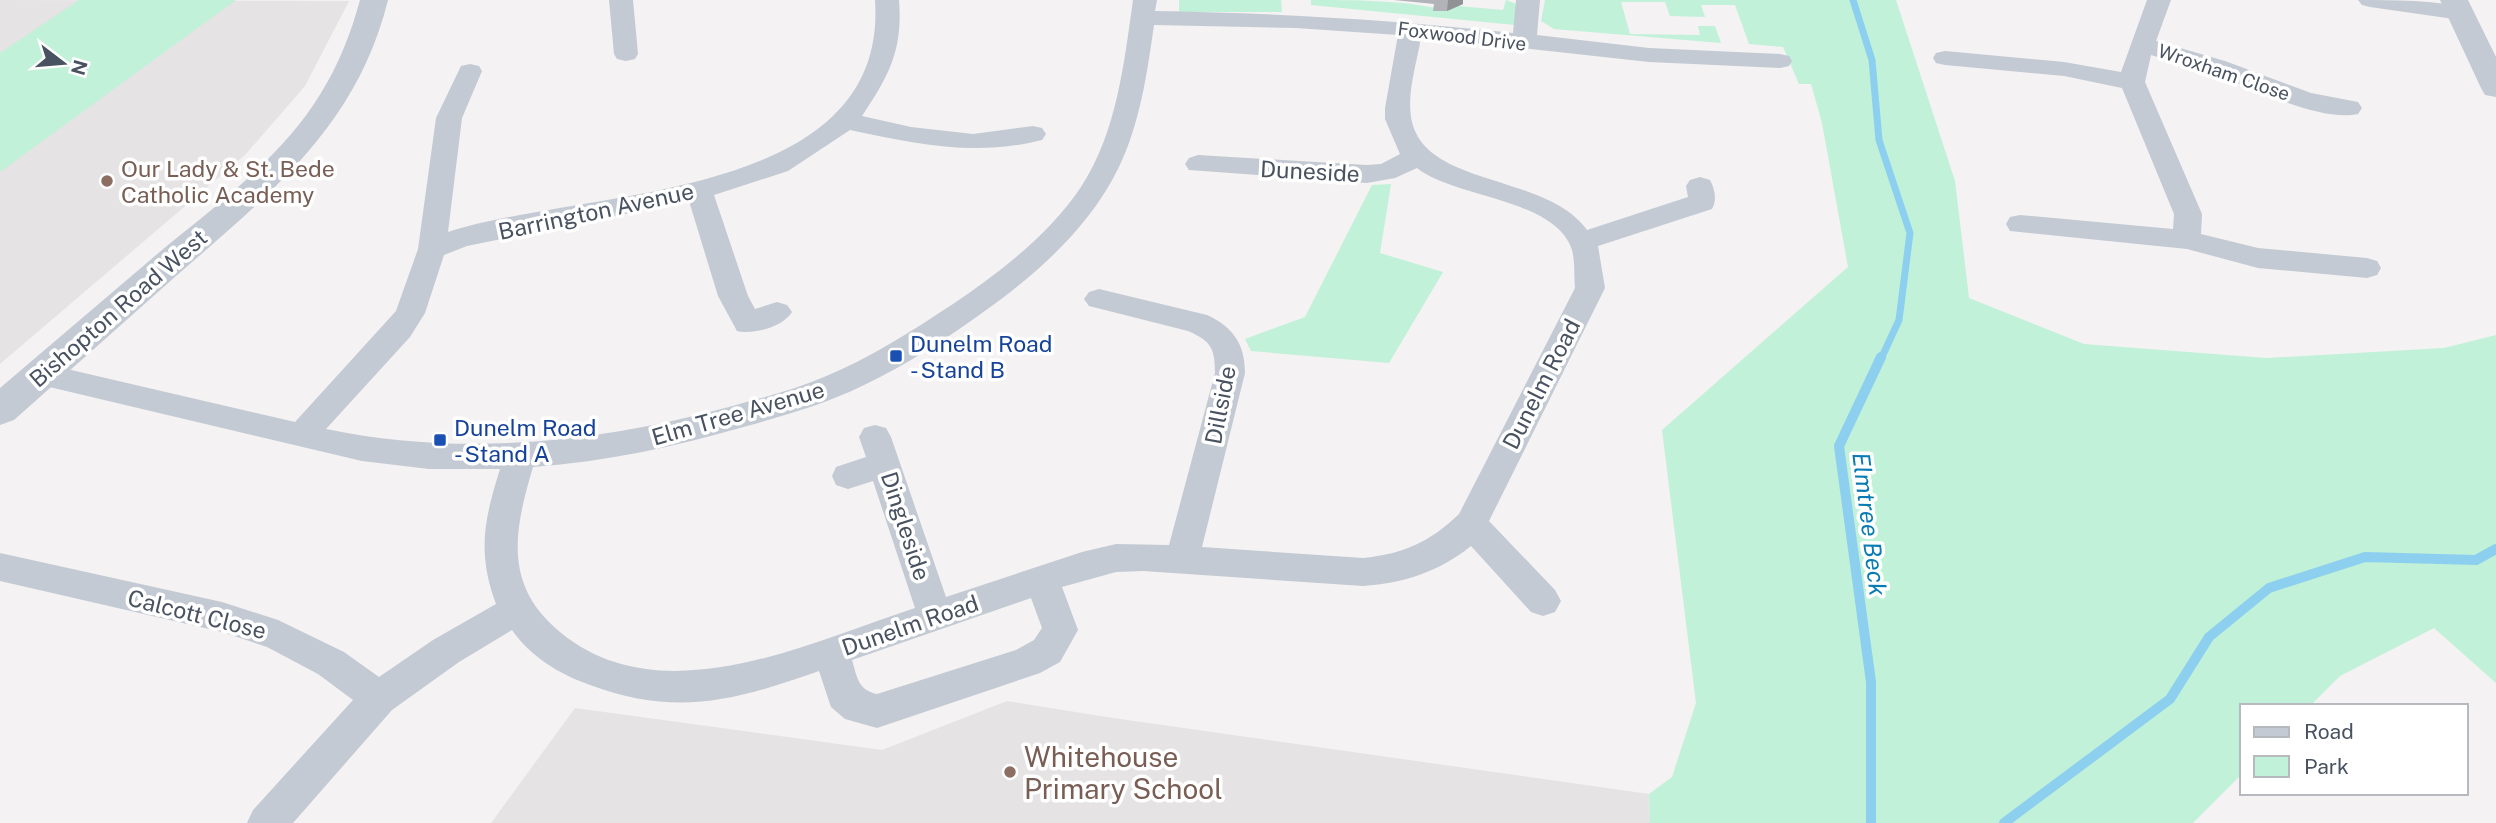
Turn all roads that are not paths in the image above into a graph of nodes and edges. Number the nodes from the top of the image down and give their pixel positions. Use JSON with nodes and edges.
{"nodes":[{"id":1,"x":374,"y":0,"type":"edge"},
{"id":2,"x":621,"y":0,"type":"edge"},
{"id":3,"x":887,"y":0,"type":"edge"},
{"id":4,"x":1528,"y":0,"type":"edge"},
{"id":5,"x":2159,"y":0,"type":"edge"},
{"id":6,"x":2370,"y":0,"type":"edge"},
{"id":7,"x":2458,"y":7,"type":"edge"},
{"id":8,"x":1144,"y":9,"type":"edge"},
{"id":9,"x":1411,"y":29,"type":"junction"},
{"id":10,"x":1524,"y":43,"type":"junction"},
{"id":11,"x":2142,"y":45,"type":"junction"},
{"id":12,"x":626,"y":54,"type":"dead end"},
{"id":13,"x":1945,"y":58,"type":"dead end"},
{"id":14,"x":1780,"y":61,"type":"dead end"},
{"id":15,"x":470,"y":71,"type":"dead end"},
{"id":16,"x":2132,"y":82,"type":"junction"},
{"id":17,"x":2496,"y":88,"type":"edge"},
{"id":18,"x":2349,"y":108,"type":"dead end"},
{"id":19,"x":846,"y":121,"type":"junction"},
{"id":20,"x":1033,"y":134,"type":"dead end"},
{"id":21,"x":1417,"y":157,"type":"junction"},
{"id":22,"x":1198,"y":164,"type":"dead end"},
{"id":23,"x":699,"y":190,"type":"junction"},
{"id":24,"x":1708,"y":203,"type":"dead end"},
{"id":25,"x":2020,"y":224,"type":"dead end"},
{"id":26,"x":2187,"y":240,"type":"junction"},
{"id":27,"x":1582,"y":241,"type":"junction"},
{"id":28,"x":432,"y":249,"type":"junction"},
{"id":29,"x":2367,"y":268,"type":"dead end"},
{"id":30,"x":1099,"y":299,"type":"dead end"},
{"id":31,"x":777,"y":312,"type":"dead end"},
{"id":32,"x":41,"y":374,"type":"junction"},
{"id":33,"x":0,"y":410,"type":"edge"},
{"id":34,"x":301,"y":436,"type":"junction"},
{"id":35,"x":520,"y":457,"type":"junction"},
{"id":36,"x":848,"y":476,"type":"dead end"},
{"id":37,"x":1471,"y":524,"type":"junction"},
{"id":38,"x":1182,"y":559,"type":"junction"},
{"id":39,"x":0,"y":567,"type":"edge"},
{"id":40,"x":1042,"y":580,"type":"junction"},
{"id":41,"x":1543,"y":601,"type":"dead end"},
{"id":42,"x":516,"y":610,"type":"junction"},
{"id":43,"x":935,"y":616,"type":"junction"},
{"id":44,"x":832,"y":652,"type":"junction"},
{"id":45,"x":379,"y":698,"type":"junction"},
{"id":46,"x":267,"y":823,"type":"edge"}],
"edges":[{"from":1,"to":32,"type":"street","name":"Bishopton Road West"},
{"from":2,"to":12,"type":"street"},
{"from":3,"to":19,"type":"street","name":"Barrington Avenue"},
{"from":4,"to":10,"type":"street"},
{"from":5,"to":11,"type":"street"},
{"from":6,"to":7,"type":"street"},
{"from":7,"to":17,"type":"street"},
{"from":8,"to":9,"type":"street","name":"Foxwood Drive"},
{"from":8,"to":35,"type":"street","name":"Elm Tree Avenue"},
{"from":9,"to":10,"type":"street","name":"Foxwood Drive"},
{"from":9,"to":21,"type":"street"},
{"from":10,"to":14,"type":"street","name":"Foxwood Drive"},
{"from":11,"to":16,"type":"street"},
{"from":11,"to":18,"type":"street","name":"Wroxham Close"},
{"from":13,"to":16,"type":"street"},
{"from":15,"to":28,"type":"street"},
{"from":16,"to":26,"type":"street"},
{"from":19,"to":20,"type":"street"},
{"from":19,"to":23,"type":"street","name":"Barrington Avenue"},
{"from":21,"to":22,"type":"street","name":"Duneside"},
{"from":21,"to":27,"type":"street","name":"Dunelm Road"},
{"from":23,"to":28,"type":"street","name":"Barrington Avenue"},
{"from":23,"to":31,"type":"street"},
{"from":24,"to":27,"type":"street"},
{"from":25,"to":26,"type":"street"},
{"from":26,"to":29,"type":"street"},
{"from":27,"to":37,"type":"street","name":"Dunelm Road"},
{"from":28,"to":34,"type":"street"},
{"from":30,"to":38,"type":"street","name":"Dillside"},
{"from":32,"to":33,"type":"street","name":"Bishopton Road West"},
{"from":32,"to":34,"type":"street","name":"Elm Tree Avenue"},
{"from":34,"to":35,"type":"street","name":"Elm Tree Avenue"},
{"from":35,"to":42,"type":"street","name":"Dunelm Road"},
{"from":36,"to":43,"type":"street","name":"Dingleside"},
{"from":37,"to":38,"type":"street","name":"Dunelm Road"},
{"from":37,"to":41,"type":"street"},
{"from":38,"to":40,"type":"street","name":"Dunelm Road"},
{"from":39,"to":45,"type":"street","name":"Calcott Close"},
{"from":40,"to":43,"type":"street","name":"Dunelm Road"},
{"from":40,"to":44,"type":"street"},
{"from":42,"to":44,"type":"street","name":"Dunelm Road"},
{"from":42,"to":45,"type":"street"},
{"from":43,"to":44,"type":"street","name":"Dunelm Road"},
{"from":45,"to":46,"type":"street"}]}
